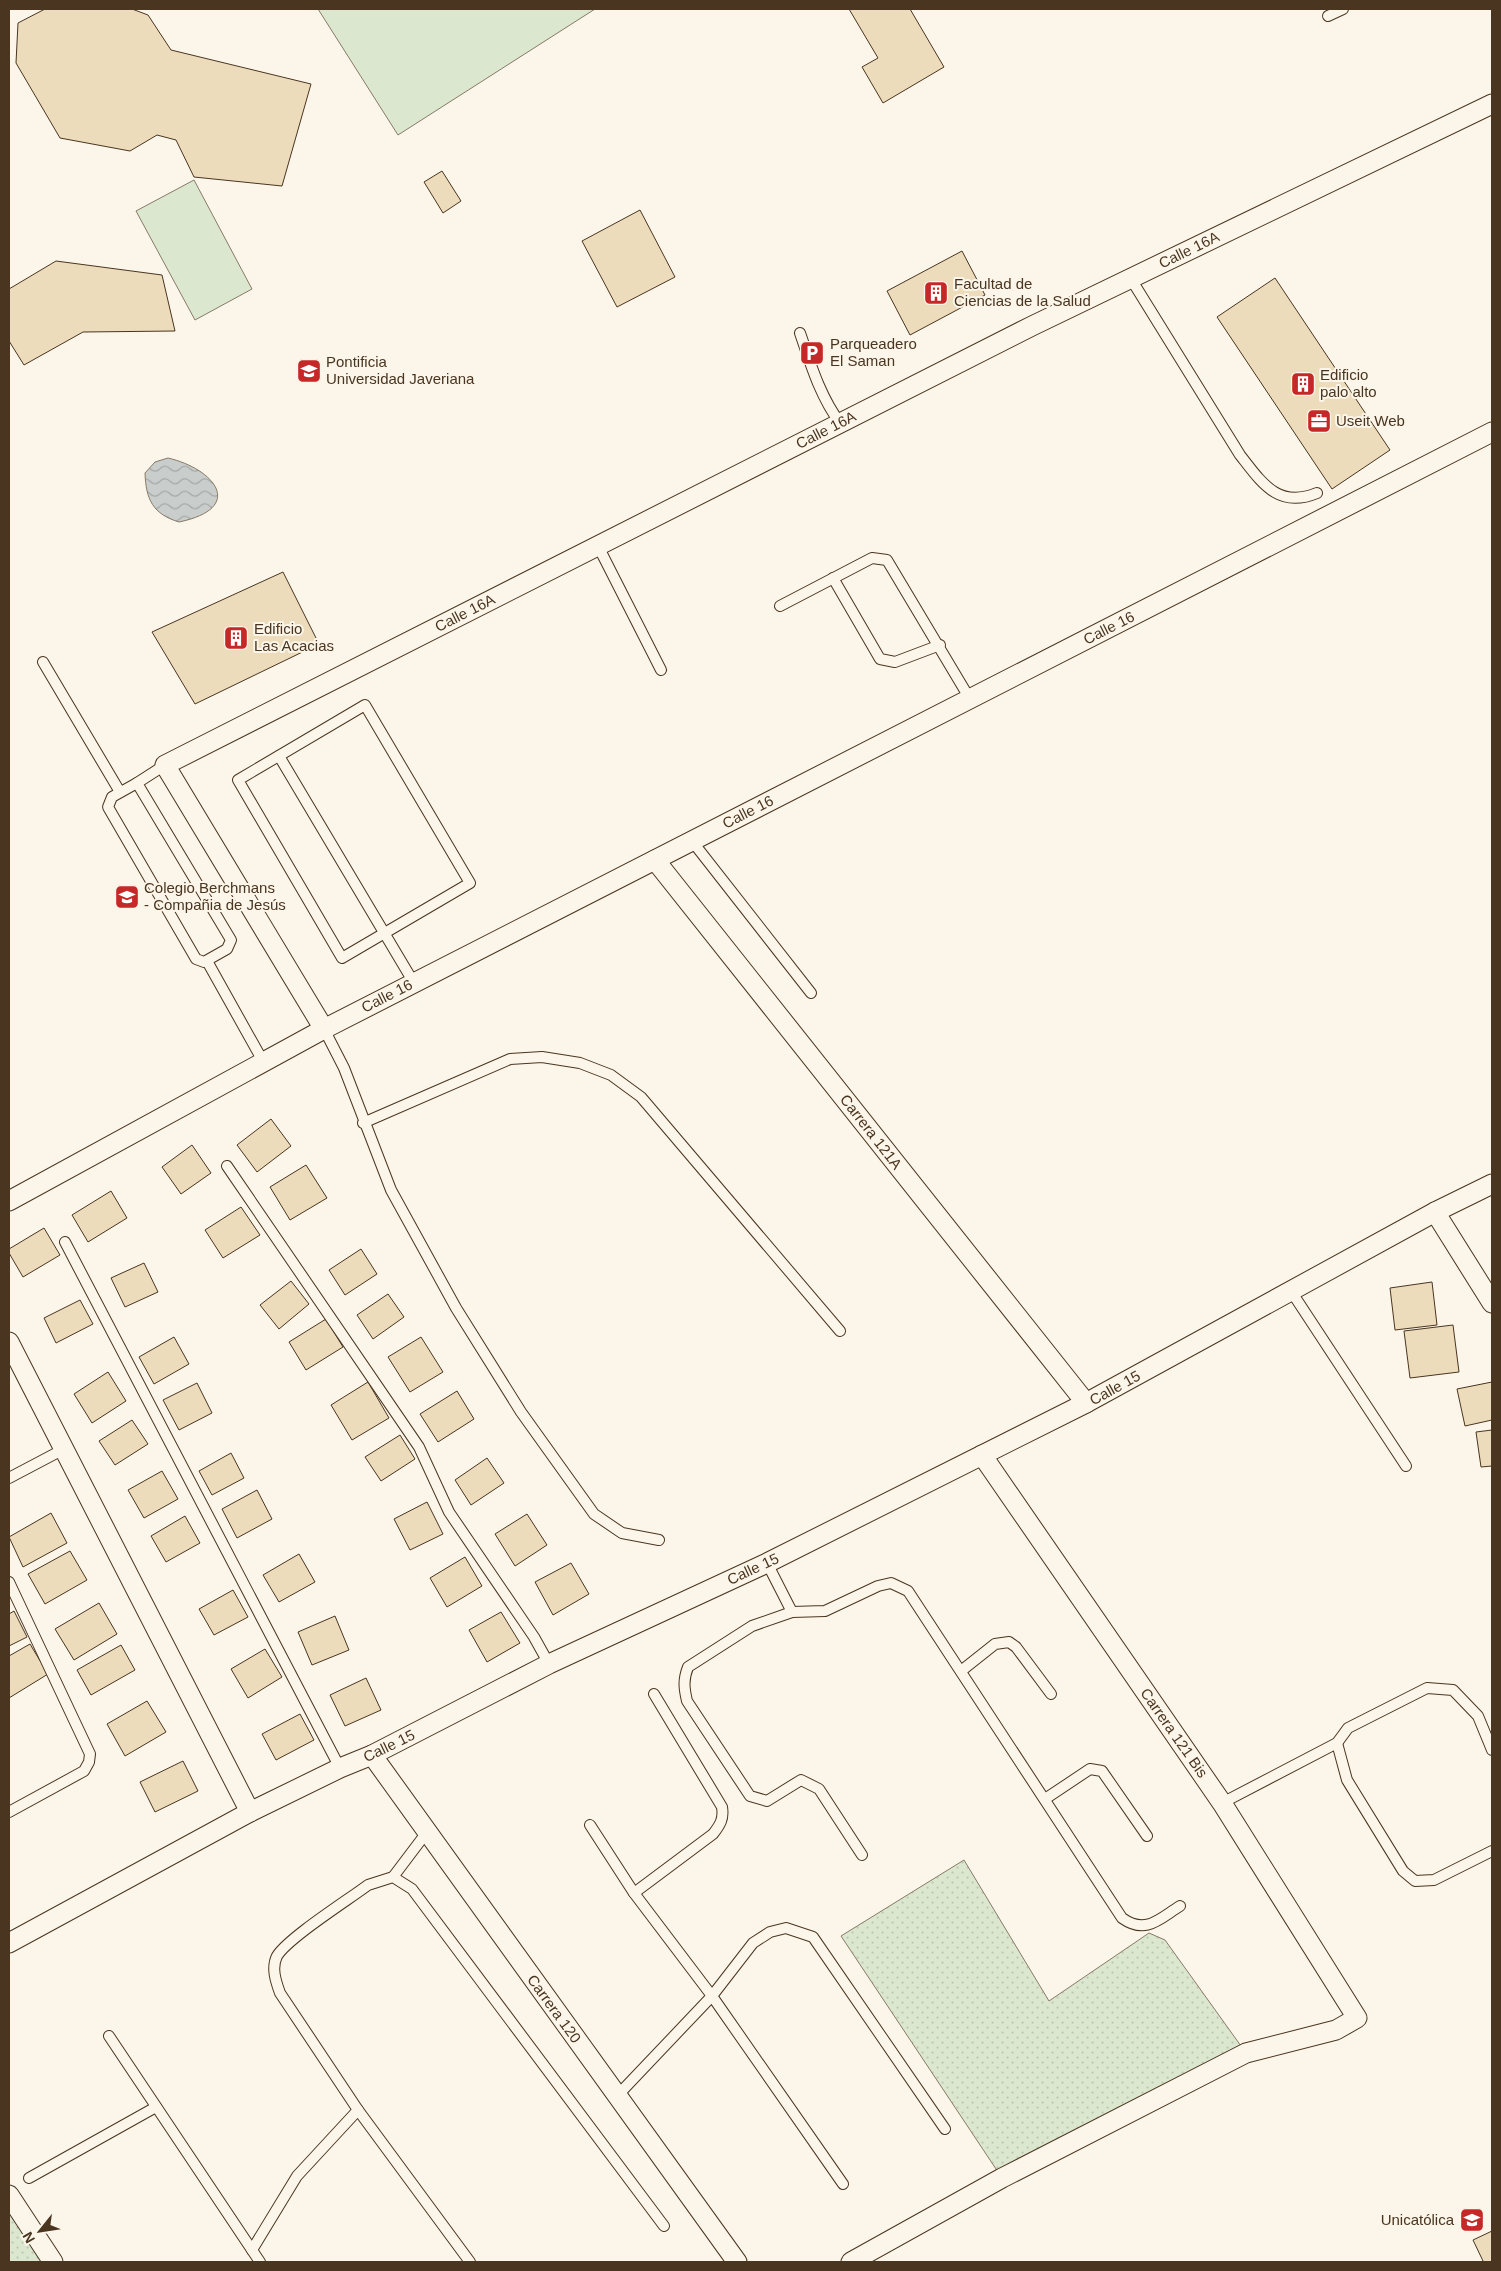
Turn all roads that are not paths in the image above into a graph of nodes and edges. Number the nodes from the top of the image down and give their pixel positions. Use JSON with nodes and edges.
{"nodes":[{"id":1,"x":1343,"y":9,"type":"edge"},
{"id":2,"x":1328,"y":16,"type":"dead end"},
{"id":3,"x":1492,"y":104,"type":"edge"},
{"id":4,"x":1130,"y":279,"type":"junction"},
{"id":5,"x":800,"y":333,"type":"dead end"},
{"id":6,"x":840,"y":424,"type":"junction"},
{"id":7,"x":1492,"y":432,"type":"edge"},
{"id":8,"x":1317,"y":493,"type":"dead end"},
{"id":9,"x":598,"y":546,"type":"junction"},
{"id":10,"x":833,"y":578,"type":"junction"},
{"id":11,"x":780,"y":606,"type":"dead end"},
{"id":12,"x":940,"y":645,"type":"junction"},
{"id":13,"x":43,"y":662,"type":"dead end"},
{"id":14,"x":661,"y":670,"type":"dead end"},
{"id":15,"x":970,"y":699,"type":"junction"},
{"id":16,"x":279,"y":756,"type":"junction"},
{"id":17,"x":164,"y":766,"type":"junction"},
{"id":18,"x":137,"y":783,"type":"junction"},
{"id":19,"x":120,"y":792,"type":"junction"},
{"id":20,"x":692,"y":841,"type":"junction"},
{"id":21,"x":655,"y":860,"type":"junction"},
{"id":22,"x":384,"y":933,"type":"junction"},
{"id":23,"x":207,"y":960,"type":"junction"},
{"id":24,"x":414,"y":983,"type":"junction"},
{"id":25,"x":811,"y":993,"type":"dead end"},
{"id":26,"x":324,"y":1029,"type":"junction"},
{"id":27,"x":264,"y":1063,"type":"junction"},
{"id":28,"x":364,"y":1123,"type":"junction"},
{"id":29,"x":227,"y":1166,"type":"dead end"},
{"id":30,"x":1492,"y":1184,"type":"edge"},
{"id":31,"x":9,"y":1201,"type":"edge"},
{"id":32,"x":1435,"y":1212,"type":"junction"},
{"id":33,"x":65,"y":1242,"type":"dead end"},
{"id":34,"x":1291,"y":1291,"type":"junction"},
{"id":35,"x":1492,"y":1303,"type":"edge"},
{"id":36,"x":840,"y":1331,"type":"dead end"},
{"id":37,"x":9,"y":1342,"type":"edge"},
{"id":38,"x":1086,"y":1404,"type":"junction"},
{"id":39,"x":64,"y":1449,"type":"junction"},
{"id":40,"x":982,"y":1455,"type":"junction"},
{"id":41,"x":1406,"y":1466,"type":"dead end"},
{"id":42,"x":9,"y":1478,"type":"edge"},
{"id":43,"x":659,"y":1540,"type":"dead end"},
{"id":44,"x":767,"y":1562,"type":"junction"},
{"id":45,"x":9,"y":1582,"type":"edge"},
{"id":46,"x":792,"y":1612,"type":"junction"},
{"id":47,"x":549,"y":1664,"type":"junction"},
{"id":48,"x":960,"y":1671,"type":"junction"},
{"id":49,"x":654,"y":1694,"type":"dead end"},
{"id":50,"x":1051,"y":1694,"type":"dead end"},
{"id":51,"x":1337,"y":1743,"type":"junction"},
{"id":52,"x":1492,"y":1750,"type":"edge"},
{"id":53,"x":372,"y":1755,"type":"junction"},
{"id":54,"x":340,"y":1768,"type":"junction"},
{"id":55,"x":1045,"y":1799,"type":"junction"},
{"id":56,"x":1222,"y":1803,"type":"junction"},
{"id":57,"x":9,"y":1812,"type":"edge"},
{"id":58,"x":250,"y":1812,"type":"junction"},
{"id":59,"x":590,"y":1825,"type":"dead end"},
{"id":60,"x":427,"y":1832,"type":"junction"},
{"id":61,"x":1147,"y":1836,"type":"dead end"},
{"id":62,"x":1492,"y":1851,"type":"edge"},
{"id":63,"x":862,"y":1856,"type":"dead end"},
{"id":64,"x":393,"y":1877,"type":"junction"},
{"id":65,"x":634,"y":1893,"type":"junction"},
{"id":66,"x":1180,"y":1906,"type":"dead end"},
{"id":67,"x":9,"y":1944,"type":"edge"},
{"id":68,"x":712,"y":1996,"type":"junction"},
{"id":69,"x":109,"y":2036,"type":"dead end"},
{"id":70,"x":617,"y":2096,"type":"junction"},
{"id":71,"x":156,"y":2107,"type":"junction"},
{"id":72,"x":358,"y":2110,"type":"junction"},
{"id":73,"x":945,"y":2129,"type":"dead end"},
{"id":74,"x":29,"y":2178,"type":"dead end"},
{"id":75,"x":843,"y":2184,"type":"dead end"},
{"id":76,"x":9,"y":2195,"type":"edge"},
{"id":77,"x":664,"y":2226,"type":"dead end"},
{"id":78,"x":252,"y":2250,"type":"junction"},
{"id":79,"x":53,"y":2262,"type":"edge"},
{"id":80,"x":260,"y":2262,"type":"edge"},
{"id":81,"x":470,"y":2262,"type":"edge"},
{"id":82,"x":737,"y":2262,"type":"edge"},
{"id":83,"x":851,"y":2262,"type":"edge"}],
"edges":[{"from":1,"to":2,"type":"lane"},
{"from":3,"to":4,"type":"street","name":"Calle 16A"},
{"from":4,"to":6,"type":"street","name":"Calle 16A"},
{"from":4,"to":8,"type":"lane"},
{"from":5,"to":6,"type":"lane"},
{"from":6,"to":9,"type":"street","name":"Calle 16A"},
{"from":7,"to":15,"type":"street","name":"Calle 16"},
{"from":9,"to":14,"type":"lane"},
{"from":9,"to":17,"type":"street","name":"Calle 16A"},
{"from":10,"to":11,"type":"lane"},
{"from":10,"to":12,"type":"lane"},
{"from":10,"to":12,"type":"lane"},
{"from":12,"to":15,"type":"lane"},
{"from":13,"to":19,"type":"lane"},
{"from":15,"to":20,"type":"street","name":"Calle 16"},
{"from":16,"to":22,"type":"lane"},
{"from":16,"to":22,"type":"lane"},
{"from":16,"to":22,"type":"lane"},
{"from":17,"to":18,"type":"lane"},
{"from":17,"to":26,"type":"street"},
{"from":18,"to":19,"type":"lane"},
{"from":18,"to":23,"type":"lane"},
{"from":19,"to":23,"type":"lane"},
{"from":20,"to":21,"type":"street","name":"Calle 16"},
{"from":20,"to":25,"type":"lane"},
{"from":21,"to":24,"type":"street","name":"Calle 16"},
{"from":21,"to":38,"type":"street","name":"Carrera 121A"},
{"from":22,"to":24,"type":"lane"},
{"from":23,"to":27,"type":"lane"},
{"from":24,"to":26,"type":"street","name":"Calle 16"},
{"from":26,"to":27,"type":"street","name":"Calle 16"},
{"from":26,"to":28,"type":"lane"},
{"from":27,"to":31,"type":"street","name":"Calle 16"},
{"from":28,"to":36,"type":"lane"},
{"from":28,"to":43,"type":"lane"},
{"from":29,"to":47,"type":"lane"},
{"from":30,"to":32,"type":"street","name":"Calle 15"},
{"from":32,"to":34,"type":"street","name":"Calle 15"},
{"from":32,"to":35,"type":"street"},
{"from":33,"to":54,"type":"lane"},
{"from":34,"to":38,"type":"street","name":"Calle 15"},
{"from":34,"to":41,"type":"lane"},
{"from":37,"to":39,"type":"street"},
{"from":38,"to":40,"type":"street","name":"Calle 15"},
{"from":39,"to":42,"type":"lane"},
{"from":39,"to":58,"type":"street"},
{"from":40,"to":44,"type":"street","name":"Calle 15"},
{"from":40,"to":56,"type":"street","name":"Carrera 121 Bis"},
{"from":44,"to":46,"type":"lane"},
{"from":44,"to":47,"type":"street","name":"Calle 15"},
{"from":45,"to":57,"type":"lane"},
{"from":46,"to":48,"type":"lane"},
{"from":46,"to":63,"type":"lane"},
{"from":47,"to":53,"type":"street","name":"Calle 15"},
{"from":48,"to":50,"type":"lane"},
{"from":48,"to":55,"type":"lane"},
{"from":49,"to":65,"type":"lane"},
{"from":51,"to":52,"type":"lane"},
{"from":51,"to":56,"type":"lane"},
{"from":51,"to":62,"type":"lane"},
{"from":53,"to":54,"type":"street","name":"Calle 15"},
{"from":53,"to":60,"type":"street","name":"Carrera 120"},
{"from":54,"to":58,"type":"street","name":"Calle 15"},
{"from":55,"to":61,"type":"lane"},
{"from":55,"to":66,"type":"lane"},
{"from":56,"to":83,"type":"street","name":"Carrera 121 Bis"},
{"from":58,"to":67,"type":"street","name":"Calle 15"},
{"from":59,"to":65,"type":"lane"},
{"from":60,"to":64,"type":"lane"},
{"from":60,"to":70,"type":"street","name":"Carrera 120"},
{"from":64,"to":72,"type":"lane"},
{"from":64,"to":77,"type":"lane"},
{"from":65,"to":68,"type":"lane"},
{"from":68,"to":70,"type":"lane"},
{"from":68,"to":73,"type":"lane"},
{"from":68,"to":75,"type":"lane"},
{"from":69,"to":71,"type":"lane"},
{"from":70,"to":82,"type":"street","name":"Carrera 120"},
{"from":71,"to":74,"type":"lane"},
{"from":71,"to":78,"type":"lane"},
{"from":72,"to":78,"type":"lane"},
{"from":72,"to":81,"type":"lane"},
{"from":76,"to":79,"type":"street"},
{"from":78,"to":80,"type":"lane"}]}
